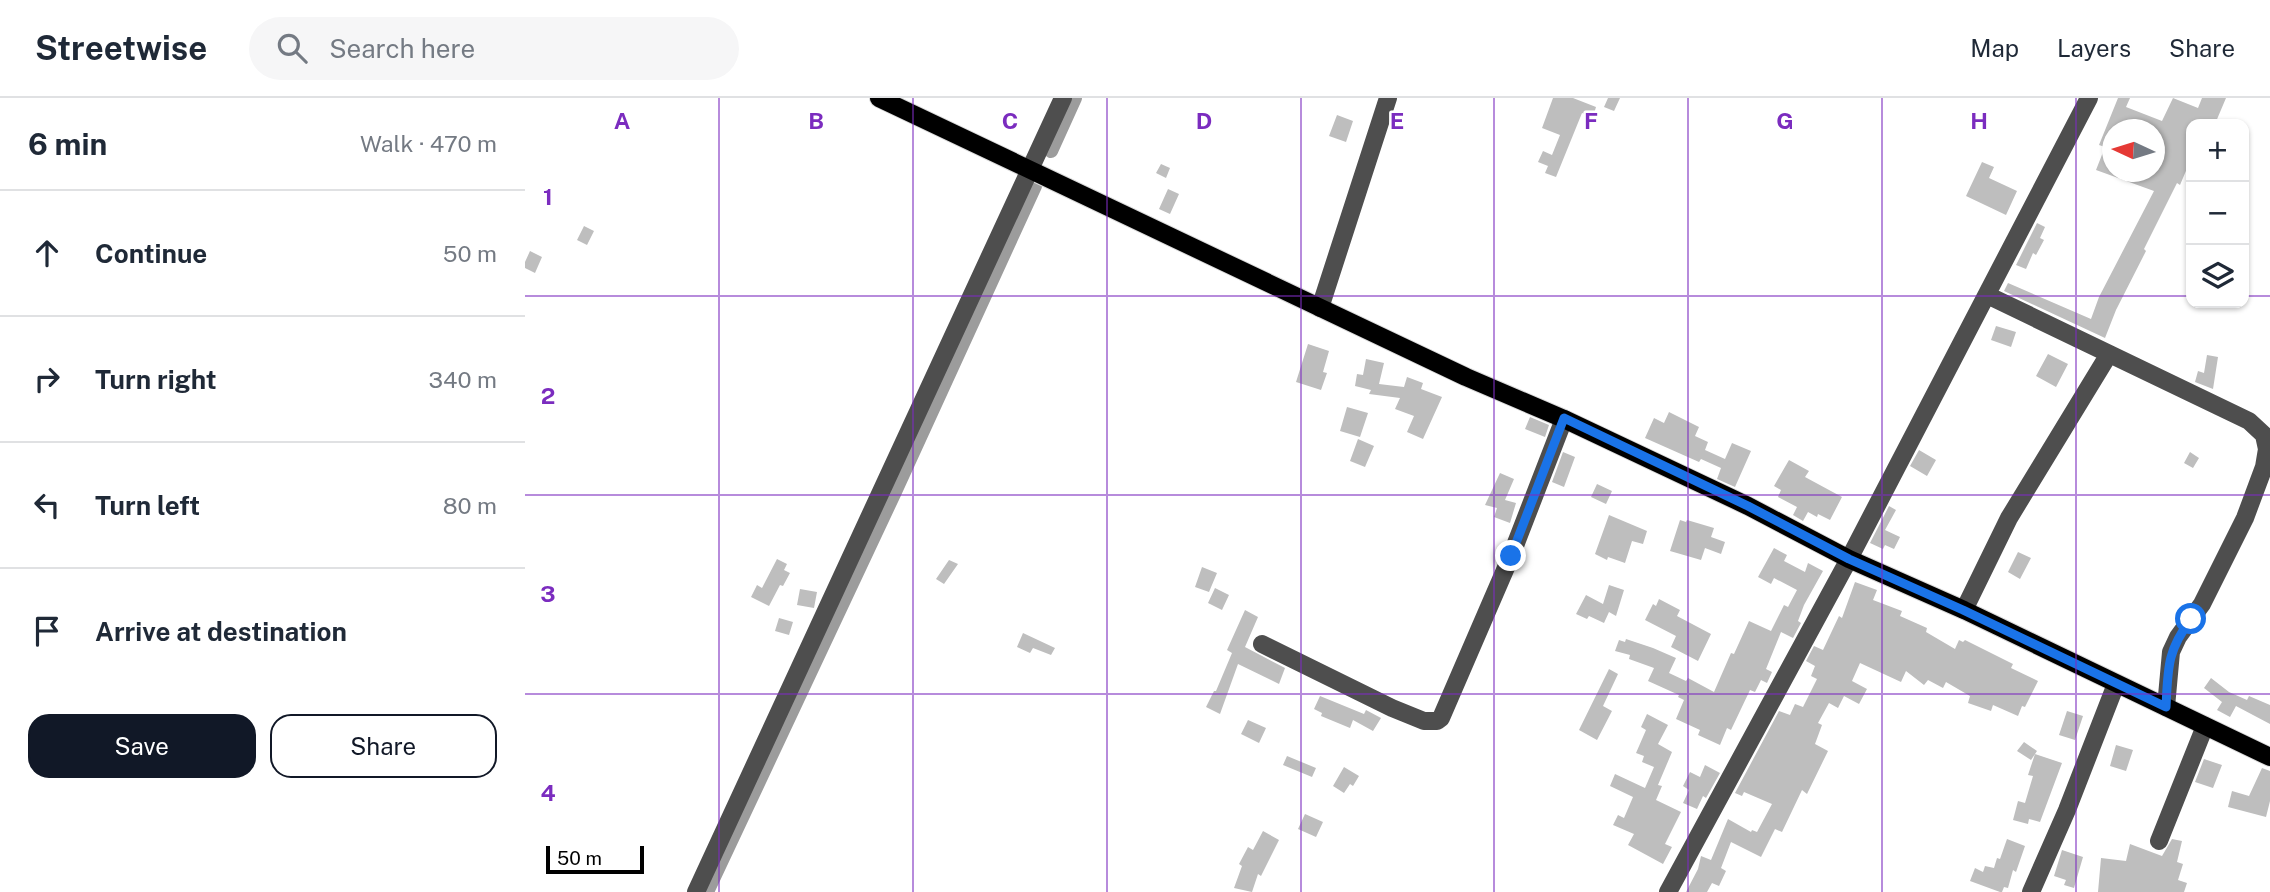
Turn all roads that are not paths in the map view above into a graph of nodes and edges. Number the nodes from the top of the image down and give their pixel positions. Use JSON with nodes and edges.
{"nodes":[{"id":1,"x":879,"y":98,"type":"edge"},
{"id":2,"x":1063,"y":98,"type":"edge"},
{"id":3,"x":1388,"y":98,"type":"edge"},
{"id":4,"x":2089,"y":98,"type":"edge"},
{"id":5,"x":1029,"y":170,"type":"junction"},
{"id":6,"x":1987,"y":295,"type":"junction"},
{"id":7,"x":1320,"y":308,"type":"junction"},
{"id":8,"x":2109,"y":354,"type":"junction"},
{"id":9,"x":1564,"y":418,"type":"junction"},
{"id":10,"x":1849,"y":559,"type":"junction"},
{"id":11,"x":1963,"y":610,"type":"junction"},
{"id":12,"x":1262,"y":644,"type":"dead end"},
{"id":13,"x":2116,"y":684,"type":"junction"},
{"id":14,"x":2166,"y":707,"type":"junction"},
{"id":15,"x":2205,"y":726,"type":"junction"},
{"id":16,"x":2270,"y":757,"type":"edge"},
{"id":17,"x":2159,"y":841,"type":"dead end"},
{"id":18,"x":696,"y":892,"type":"edge"},
{"id":19,"x":1668,"y":892,"type":"edge"},
{"id":20,"x":2031,"y":892,"type":"edge"}],
"edges":[{"from":1,"to":5,"type":"main road"},
{"from":2,"to":5,"type":"street"},
{"from":3,"to":7,"type":"street"},
{"from":4,"to":6,"type":"street"},
{"from":5,"to":7,"type":"main road"},
{"from":5,"to":18,"type":"street"},
{"from":6,"to":8,"type":"street"},
{"from":6,"to":10,"type":"street"},
{"from":7,"to":9,"type":"main road"},
{"from":8,"to":11,"type":"street"},
{"from":8,"to":14,"type":"street"},
{"from":9,"to":10,"type":"main road"},
{"from":9,"to":12,"type":"street"},
{"from":10,"to":11,"type":"main road"},
{"from":10,"to":19,"type":"street"},
{"from":11,"to":13,"type":"main road"},
{"from":13,"to":14,"type":"main road"},
{"from":13,"to":20,"type":"street"},
{"from":14,"to":15,"type":"main road"},
{"from":15,"to":16,"type":"main road"},
{"from":15,"to":17,"type":"street"}]}
